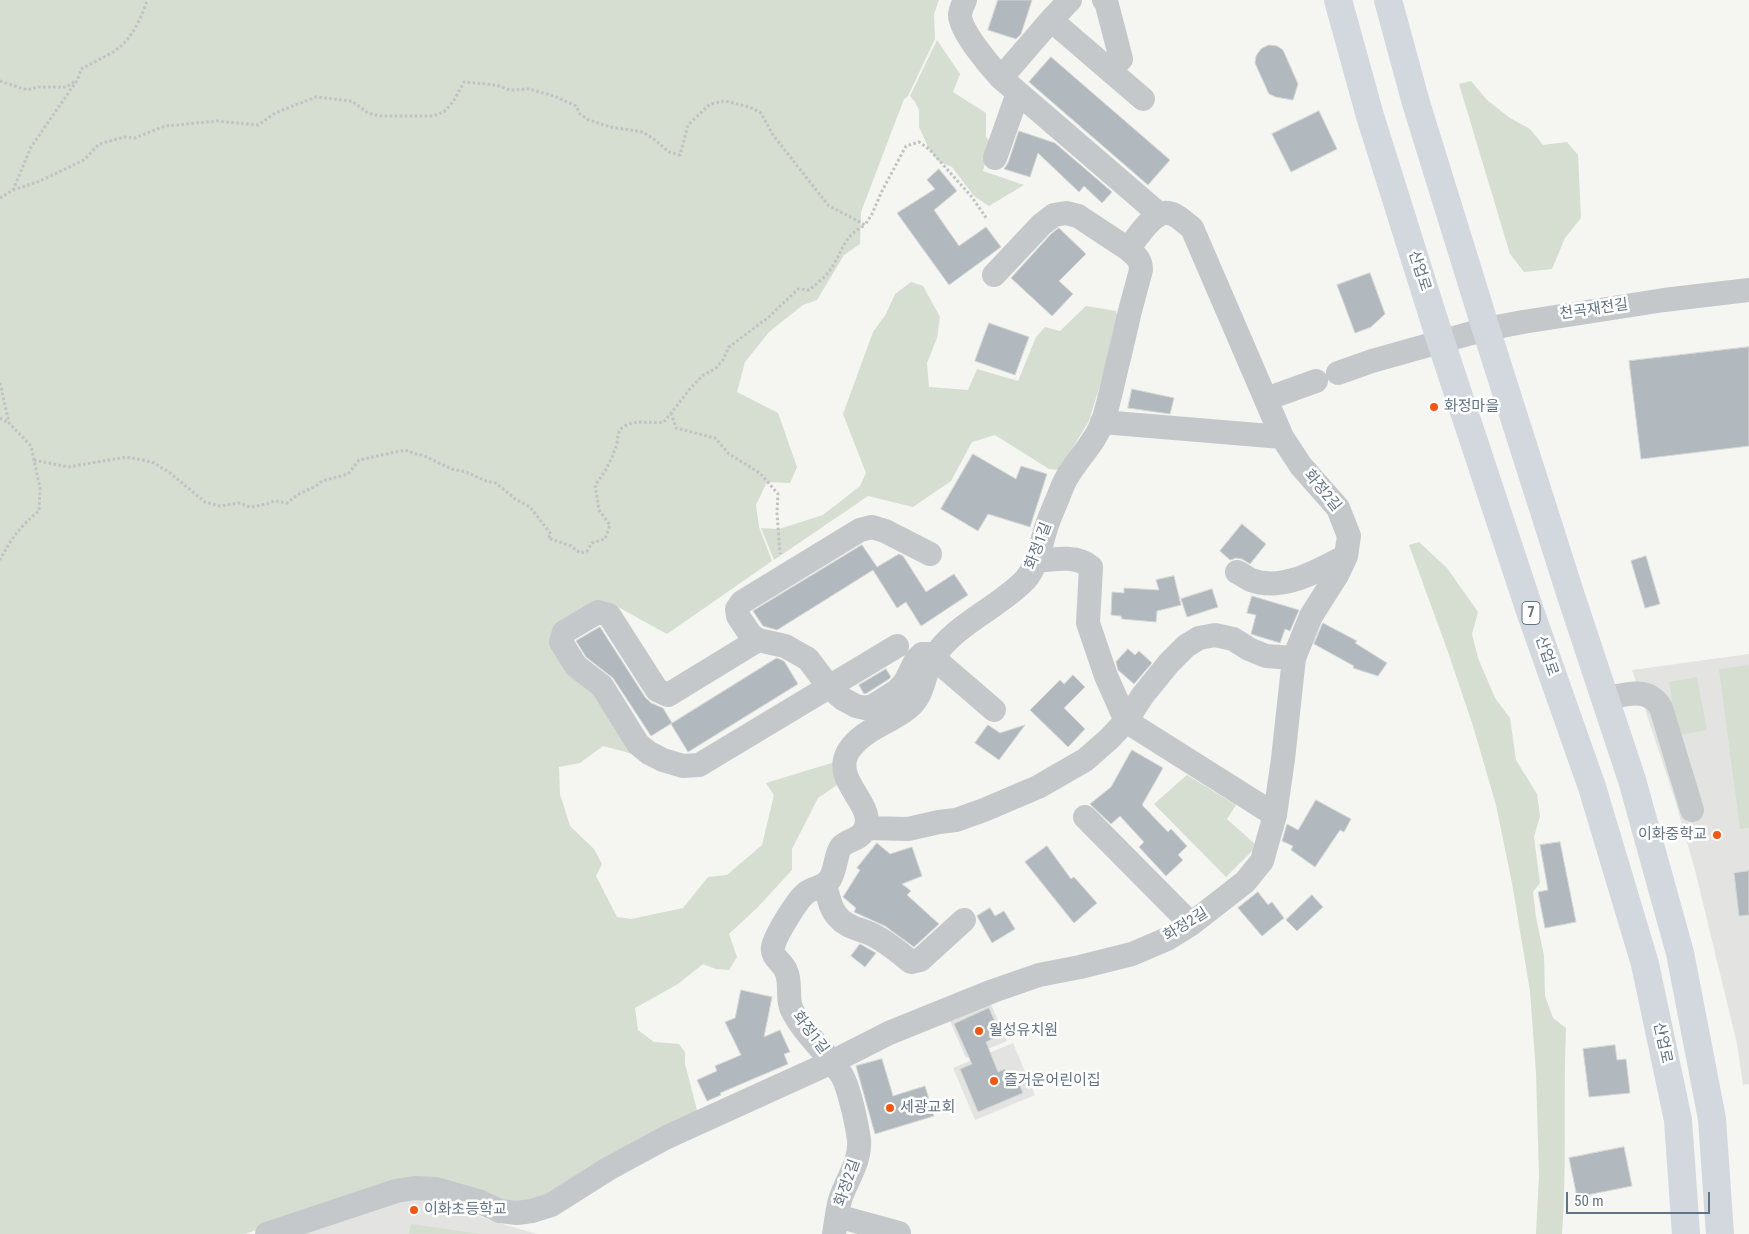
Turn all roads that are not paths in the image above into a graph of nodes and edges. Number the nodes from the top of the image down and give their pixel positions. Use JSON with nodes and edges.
{"nodes":[{"id":1,"x":965,"y":0,"type":"edge"},
{"id":2,"x":1070,"y":0,"type":"edge"},
{"id":3,"x":1104,"y":0,"type":"edge"},
{"id":4,"x":1338,"y":0,"type":"edge"},
{"id":5,"x":1388,"y":0,"type":"edge"},
{"id":6,"x":1052,"y":20,"type":"junction"},
{"id":7,"x":1110,"y":70,"type":"junction"},
{"id":8,"x":1009,"y":86,"type":"junction"},
{"id":9,"x":1143,"y":99,"type":"dead end"},
{"id":10,"x":995,"y":158,"type":"dead end"},
{"id":11,"x":1158,"y":214,"type":"junction"},
{"id":12,"x":1128,"y":249,"type":"junction"},
{"id":13,"x":994,"y":275,"type":"dead end"},
{"id":14,"x":1749,"y":290,"type":"edge"},
{"id":15,"x":1486,"y":330,"type":"junction"},
{"id":16,"x":1441,"y":342,"type":"junction"},
{"id":17,"x":1338,"y":374,"type":"dead end"},
{"id":18,"x":1316,"y":381,"type":"dead end"},
{"id":19,"x":1266,"y":399,"type":"junction"},
{"id":20,"x":1102,"y":422,"type":"junction"},
{"id":21,"x":1282,"y":437,"type":"junction"},
{"id":22,"x":930,"y":554,"type":"dead end"},
{"id":23,"x":1346,"y":556,"type":"junction"},
{"id":24,"x":1037,"y":561,"type":"junction"},
{"id":25,"x":1238,"y":572,"type":"dead end"},
{"id":26,"x":758,"y":640,"type":"junction"},
{"id":27,"x":897,"y":646,"type":"dead end"},
{"id":28,"x":933,"y":658,"type":"junction"},
{"id":29,"x":1294,"y":658,"type":"junction"},
{"id":30,"x":829,"y":687,"type":"junction"},
{"id":31,"x":1605,"y":699,"type":"junction"},
{"id":32,"x":994,"y":710,"type":"dead end"},
{"id":33,"x":1126,"y":721,"type":"junction"},
{"id":34,"x":1692,"y":810,"type":"dead end"},
{"id":35,"x":1275,"y":816,"type":"junction"},
{"id":36,"x":1085,"y":817,"type":"dead end"},
{"id":37,"x":866,"y":828,"type":"junction"},
{"id":38,"x":825,"y":885,"type":"junction"},
{"id":39,"x":964,"y":920,"type":"dead end"},
{"id":40,"x":1191,"y":924,"type":"junction"},
{"id":41,"x":832,"y":1062,"type":"junction"},
{"id":42,"x":836,"y":1225,"type":"edge"},
{"id":43,"x":899,"y":1233,"type":"dead end"},
{"id":44,"x":267,"y":1234,"type":"edge"},
{"id":45,"x":1686,"y":1234,"type":"edge"},
{"id":46,"x":1720,"y":1234,"type":"edge"}],
"edges":[{"from":1,"to":8,"type":"street"},
{"from":2,"to":6,"type":"street"},
{"from":3,"to":7,"type":"street"},
{"from":4,"to":16,"type":"main road","name":"산업로","number":"7"},
{"from":5,"to":15,"type":"main road"},
{"from":6,"to":7,"type":"street"},
{"from":6,"to":8,"type":"street"},
{"from":7,"to":9,"type":"street"},
{"from":8,"to":10,"type":"street"},
{"from":8,"to":11,"type":"street"},
{"from":11,"to":12,"type":"street"},
{"from":11,"to":19,"type":"street"},
{"from":12,"to":13,"type":"street"},
{"from":12,"to":20,"type":"street","name":"화정1길"},
{"from":14,"to":15,"type":"street","name":"천곡재전길"},
{"from":15,"to":16,"type":"street","name":"천곡재전길"},
{"from":15,"to":31,"type":"main road"},
{"from":16,"to":17,"type":"street","name":"천곡재전길"},
{"from":16,"to":45,"type":"main road","name":"산업로","number":"7"},
{"from":18,"to":19,"type":"street"},
{"from":19,"to":21,"type":"street"},
{"from":20,"to":21,"type":"street"},
{"from":20,"to":24,"type":"street","name":"화정1길"},
{"from":21,"to":23,"type":"street","name":"화정2길"},
{"from":22,"to":26,"type":"street"},
{"from":23,"to":25,"type":"street"},
{"from":23,"to":29,"type":"street","name":"화정2길"},
{"from":24,"to":28,"type":"street","name":"화정1길"},
{"from":24,"to":33,"type":"street"},
{"from":26,"to":30,"type":"street"},
{"from":26,"to":30,"type":"street"},
{"from":27,"to":30,"type":"street"},
{"from":28,"to":30,"type":"street"},
{"from":28,"to":32,"type":"street"},
{"from":28,"to":37,"type":"street","name":"화정1길"},
{"from":29,"to":33,"type":"street"},
{"from":29,"to":35,"type":"street","name":"화정2길"},
{"from":31,"to":34,"type":"street"},
{"from":31,"to":46,"type":"main road"},
{"from":33,"to":35,"type":"street"},
{"from":33,"to":37,"type":"street"},
{"from":35,"to":40,"type":"street","name":"화정2길"},
{"from":36,"to":40,"type":"street"},
{"from":37,"to":38,"type":"street"},
{"from":38,"to":39,"type":"street"},
{"from":38,"to":41,"type":"street","name":"화정1길"},
{"from":40,"to":41,"type":"street","name":"화정2길"},
{"from":41,"to":42,"type":"street","name":"화정2길"},
{"from":41,"to":44,"type":"street"},
{"from":42,"to":43,"type":"street"}]}
